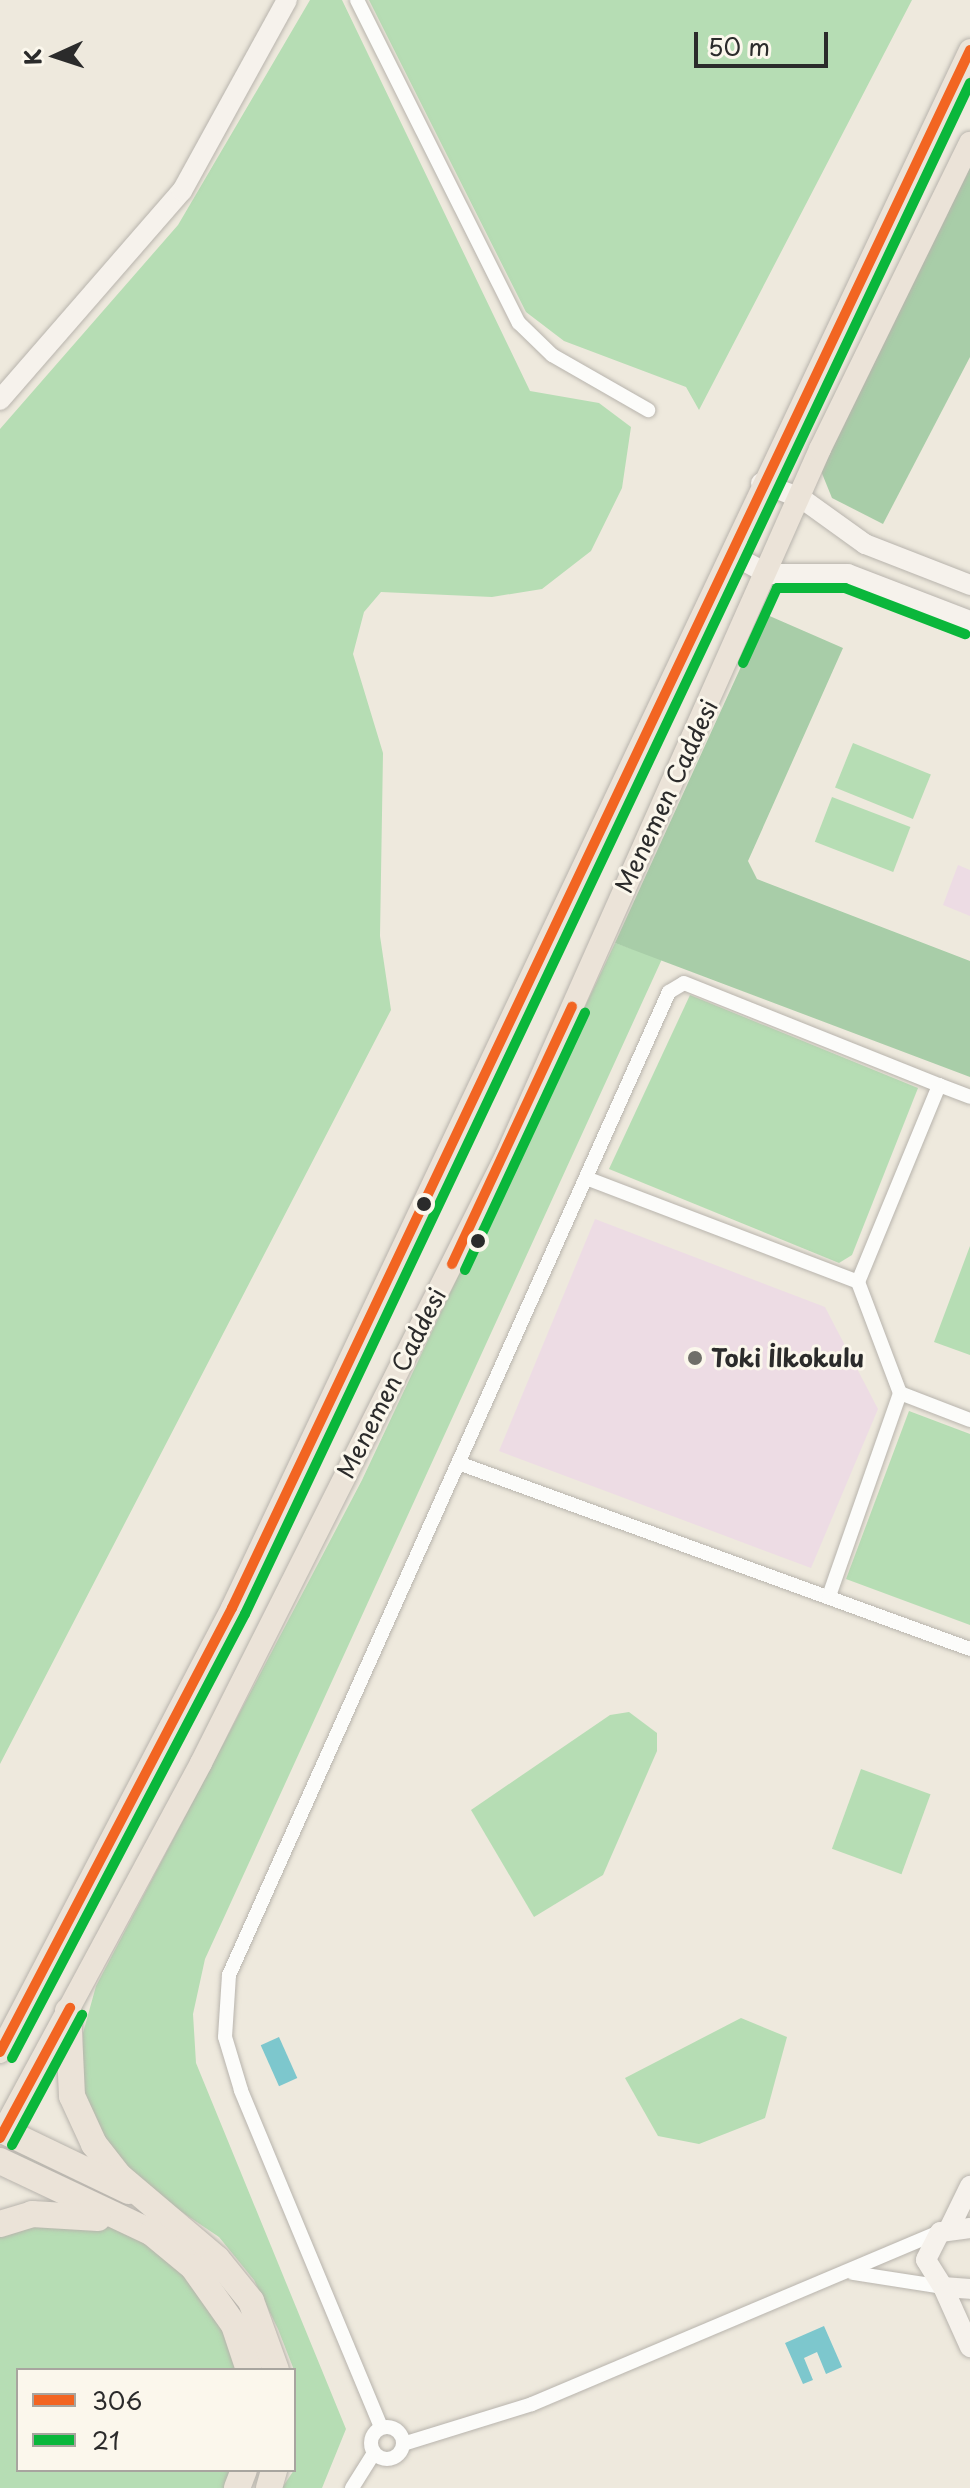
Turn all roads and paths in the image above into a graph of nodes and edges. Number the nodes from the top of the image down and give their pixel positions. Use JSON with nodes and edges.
{"nodes":[{"id":1,"x":287,"y":0,"type":"edge"},
{"id":2,"x":357,"y":0,"type":"edge"},
{"id":3,"x":970,"y":50,"type":"edge"},
{"id":4,"x":970,"y":143,"type":"edge"},
{"id":5,"x":0,"y":400,"type":"edge"},
{"id":6,"x":648,"y":410,"type":"dead end"},
{"id":7,"x":761,"y":483,"type":"junction"},
{"id":8,"x":801,"y":498,"type":"junction"},
{"id":9,"x":731,"y":554,"type":"junction"},
{"id":10,"x":768,"y":574,"type":"junction"},
{"id":11,"x":970,"y":585,"type":"edge"},
{"id":12,"x":970,"y":621,"type":"edge"},
{"id":13,"x":939,"y":1085,"type":"junction"},
{"id":14,"x":970,"y":1097,"type":"edge"},
{"id":15,"x":586,"y":1178,"type":"junction"},
{"id":16,"x":858,"y":1282,"type":"junction"},
{"id":17,"x":900,"y":1393,"type":"junction"},
{"id":18,"x":970,"y":1420,"type":"edge"},
{"id":19,"x":461,"y":1464,"type":"junction"},
{"id":20,"x":829,"y":1596,"type":"junction"},
{"id":21,"x":970,"y":1649,"type":"edge"},
{"id":22,"x":68,"y":2011,"type":"junction"},
{"id":23,"x":0,"y":2052,"type":"edge"},
{"id":24,"x":1,"y":2132,"type":"edge"},
{"id":25,"x":0,"y":2161,"type":"edge"},
{"id":26,"x":970,"y":2186,"type":"edge"},
{"id":27,"x":144,"y":2196,"type":"junction"},
{"id":28,"x":117,"y":2221,"type":"junction"},
{"id":29,"x":0,"y":2224,"type":"edge"},
{"id":30,"x":953,"y":2229,"type":"edge"},
{"id":31,"x":848,"y":2273,"type":"junction"},
{"id":32,"x":943,"y":2287,"type":"junction"},
{"id":33,"x":970,"y":2289,"type":"edge"},
{"id":34,"x":970,"y":2347,"type":"edge"},
{"id":35,"x":248,"y":2368,"type":"edge"},
{"id":36,"x":275,"y":2368,"type":"edge"},
{"id":37,"x":381,"y":2427,"type":"junction"},
{"id":38,"x":403,"y":2444,"type":"junction"},
{"id":39,"x":374,"y":2453,"type":"junction"},
{"id":40,"x":352,"y":2488,"type":"edge"}],
"edges":[{"from":1,"to":5,"type":"main road"},
{"from":2,"to":6,"type":"street"},
{"from":3,"to":7,"type":"main road","name":"Menemen Caddesi"},
{"from":4,"to":8,"type":"main road","name":"Menemen Caddesi"},
{"from":7,"to":8,"type":"main road"},
{"from":7,"to":9,"type":"main road","name":"Menemen Caddesi"},
{"from":8,"to":10,"type":"main road","name":"Menemen Caddesi"},
{"from":8,"to":11,"type":"main road"},
{"from":9,"to":10,"type":"main road"},
{"from":9,"to":23,"type":"main road","name":"Menemen Caddesi"},
{"from":10,"to":12,"type":"main road"},
{"from":10,"to":22,"type":"main road","name":"Menemen Caddesi"},
{"from":13,"to":14,"type":"street"},
{"from":13,"to":15,"type":"street"},
{"from":13,"to":16,"type":"street"},
{"from":15,"to":16,"type":"street"},
{"from":15,"to":19,"type":"street"},
{"from":16,"to":17,"type":"street"},
{"from":17,"to":18,"type":"street"},
{"from":17,"to":20,"type":"street"},
{"from":19,"to":20,"type":"street"},
{"from":19,"to":37,"type":"street"},
{"from":20,"to":21,"type":"street"},
{"from":22,"to":24,"type":"main road","name":"Menemen Caddesi"},
{"from":22,"to":27,"type":"highway"},
{"from":24,"to":27,"type":"highway"},
{"from":25,"to":28,"type":"highway"},
{"from":26,"to":30,"type":"main road"},
{"from":27,"to":36,"type":"highway"},
{"from":28,"to":29,"type":"highway"},
{"from":28,"to":35,"type":"highway"},
{"from":30,"to":31,"type":"street"},
{"from":30,"to":32,"type":"main road"},
{"from":31,"to":32,"type":"street"},
{"from":31,"to":38,"type":"street"},
{"from":32,"to":33,"type":"main road"},
{"from":32,"to":34,"type":"main road"},
{"from":37,"to":38,"type":"street"},
{"from":37,"to":39,"type":"street"},
{"from":38,"to":39,"type":"street"},
{"from":39,"to":40,"type":"street"}]}
